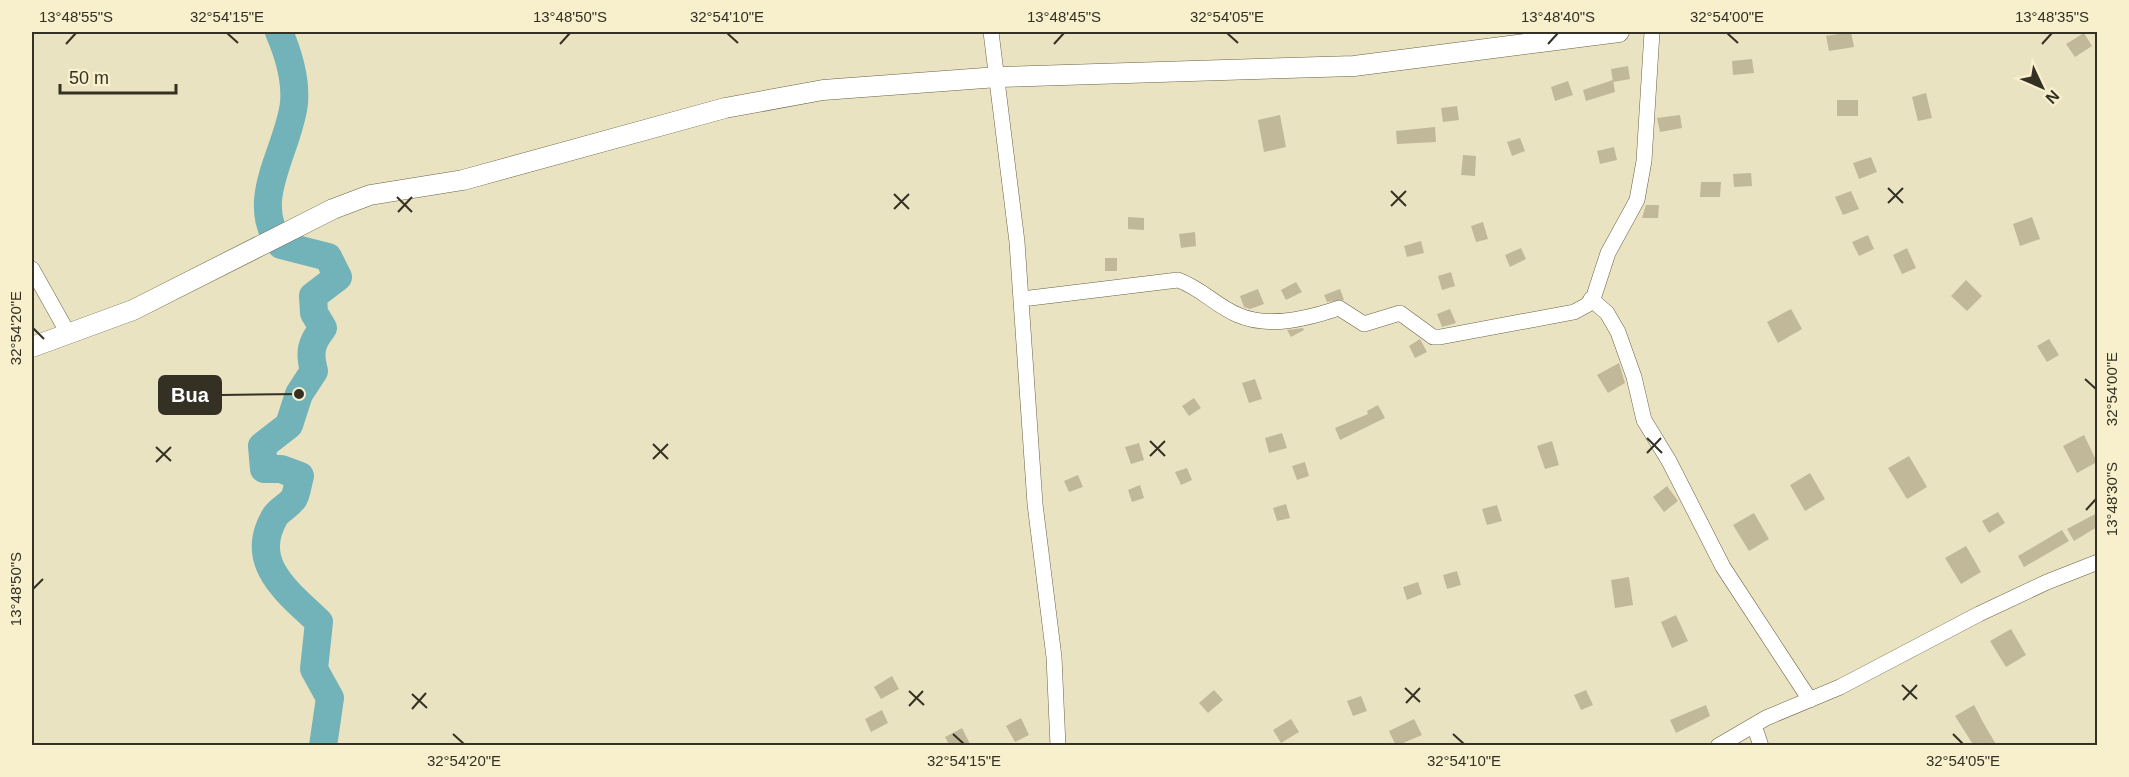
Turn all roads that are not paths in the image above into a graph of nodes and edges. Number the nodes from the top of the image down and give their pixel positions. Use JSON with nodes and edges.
{"nodes":[{"id":1,"x":992,"y":32,"type":"edge"},
{"id":2,"x":1619,"y":32,"type":"edge"},
{"id":3,"x":1652,"y":32,"type":"edge"},
{"id":4,"x":998,"y":78,"type":"junction"},
{"id":5,"x":32,"y":269,"type":"edge"},
{"id":6,"x":1022,"y":299,"type":"junction"},
{"id":7,"x":1591,"y":299,"type":"junction"},
{"id":8,"x":69,"y":335,"type":"junction"},
{"id":9,"x":32,"y":347,"type":"edge"},
{"id":10,"x":2097,"y":562,"type":"edge"},
{"id":11,"x":1810,"y":700,"type":"junction"},
{"id":12,"x":1754,"y":725,"type":"junction"},
{"id":13,"x":1058,"y":746,"type":"edge"},
{"id":14,"x":1718,"y":746,"type":"edge"},
{"id":15,"x":1761,"y":746,"type":"edge"}],
"edges":[{"from":1,"to":4,"type":"street"},
{"from":2,"to":4,"type":"street"},
{"from":3,"to":7,"type":"street"},
{"from":4,"to":6,"type":"street"},
{"from":4,"to":8,"type":"street"},
{"from":5,"to":8,"type":"street"},
{"from":6,"to":7,"type":"street"},
{"from":6,"to":13,"type":"street"},
{"from":7,"to":11,"type":"street"},
{"from":8,"to":9,"type":"street"},
{"from":10,"to":11,"type":"street"},
{"from":11,"to":12,"type":"street"},
{"from":12,"to":14,"type":"street"},
{"from":12,"to":15,"type":"street"}]}
